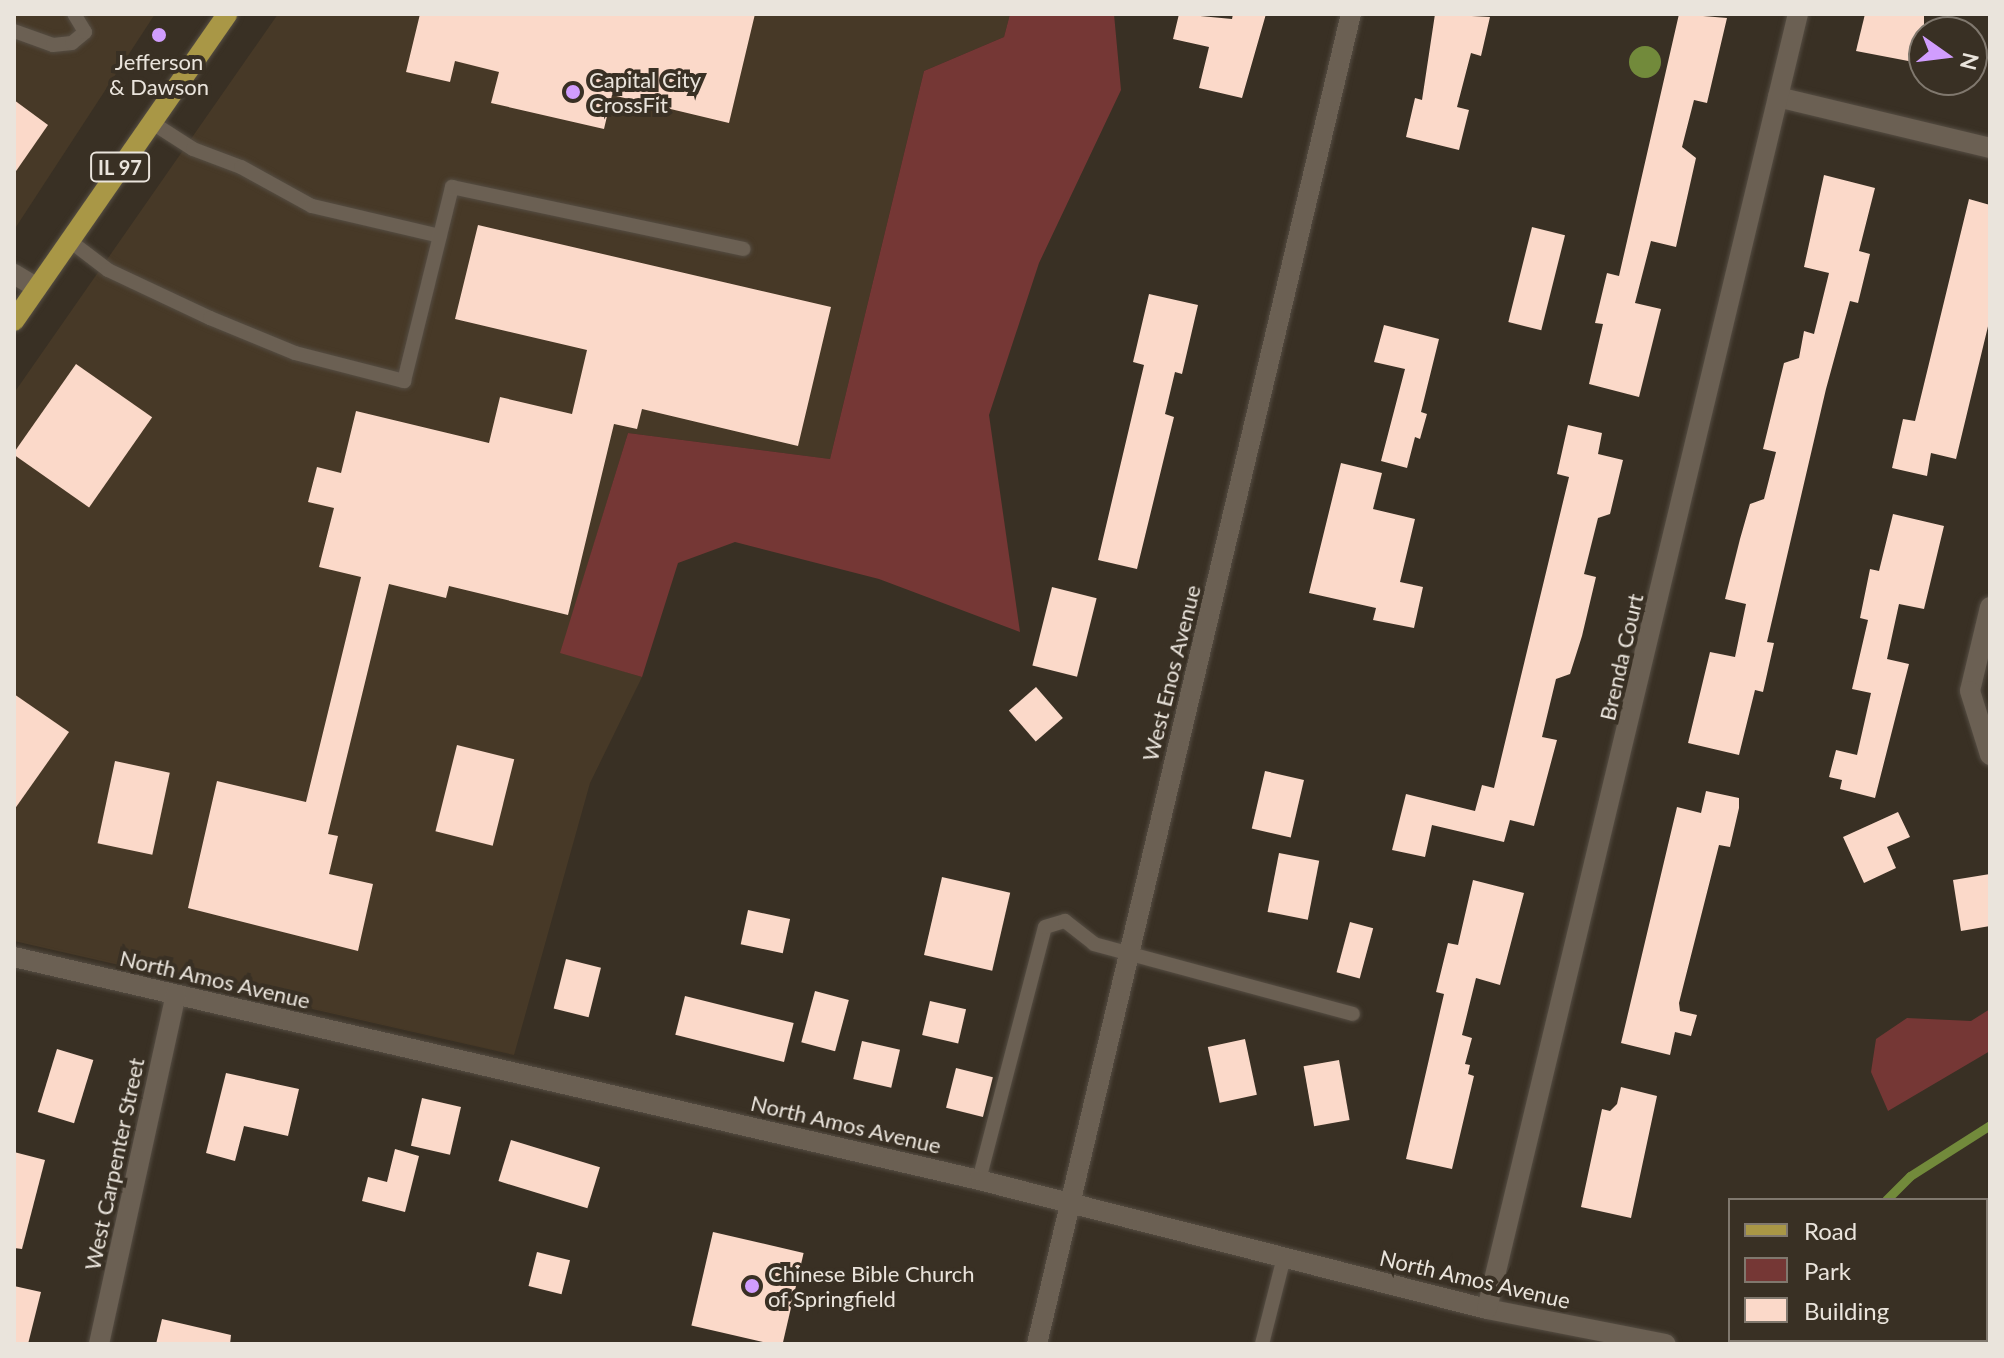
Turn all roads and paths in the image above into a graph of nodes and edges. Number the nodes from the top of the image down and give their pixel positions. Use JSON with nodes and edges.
{"nodes":[{"id":1,"x":74,"y":14,"type":"edge"},
{"id":2,"x":227,"y":14,"type":"edge"},
{"id":3,"x":1351,"y":14,"type":"edge"},
{"id":4,"x":1798,"y":14,"type":"edge"},
{"id":5,"x":14,"y":31,"type":"edge"},
{"id":6,"x":1778,"y":97,"type":"junction"},
{"id":7,"x":151,"y":122,"type":"junction"},
{"id":8,"x":1990,"y":148,"type":"edge"},
{"id":9,"x":440,"y":236,"type":"junction"},
{"id":10,"x":70,"y":241,"type":"junction"},
{"id":11,"x":743,"y":249,"type":"dead end"},
{"id":12,"x":14,"y":274,"type":"edge"},
{"id":13,"x":37,"y":288,"type":"junction"},
{"id":14,"x":14,"y":321,"type":"edge"},
{"id":15,"x":1990,"y":607,"type":"edge"},
{"id":16,"x":1990,"y":755,"type":"edge"},
{"id":17,"x":1129,"y":952,"type":"junction"},
{"id":18,"x":14,"y":957,"type":"edge"},
{"id":19,"x":176,"y":995,"type":"junction"},
{"id":20,"x":1353,"y":1014,"type":"dead end"},
{"id":21,"x":979,"y":1180,"type":"junction"},
{"id":22,"x":1072,"y":1206,"type":"junction"},
{"id":23,"x":1284,"y":1257,"type":"junction"},
{"id":24,"x":1487,"y":1309,"type":"junction"},
{"id":25,"x":99,"y":1344,"type":"edge"},
{"id":26,"x":1037,"y":1344,"type":"edge"},
{"id":27,"x":1262,"y":1344,"type":"edge"},
{"id":28,"x":1666,"y":1344,"type":"edge"}],
"edges":[{"from":1,"to":5,"type":"lane"},
{"from":2,"to":7,"type":"main road","number":"IL 97"},
{"from":3,"to":17,"type":"street","name":"West Enos Avenue"},
{"from":4,"to":6,"type":"street","name":"Brenda Court"},
{"from":6,"to":8,"type":"street"},
{"from":6,"to":24,"type":"street","name":"Brenda Court"},
{"from":7,"to":9,"type":"lane"},
{"from":7,"to":10,"type":"main road","number":"IL 97"},
{"from":9,"to":10,"type":"lane"},
{"from":9,"to":11,"type":"lane"},
{"from":10,"to":13,"type":"main road","number":"IL 97"},
{"from":12,"to":13,"type":"street"},
{"from":13,"to":14,"type":"main road","number":"IL 97"},
{"from":15,"to":16,"type":"street"},
{"from":17,"to":20,"type":"lane"},
{"from":17,"to":21,"type":"lane"},
{"from":17,"to":22,"type":"street","name":"West Enos Avenue"},
{"from":18,"to":19,"type":"street","name":"North Amos Avenue"},
{"from":19,"to":21,"type":"street","name":"North Amos Avenue"},
{"from":19,"to":25,"type":"street","name":"West Carpenter Street"},
{"from":21,"to":22,"type":"street","name":"North Amos Avenue"},
{"from":22,"to":23,"type":"street","name":"North Amos Avenue"},
{"from":22,"to":26,"type":"street","name":"West Enos Avenue"},
{"from":23,"to":24,"type":"street","name":"North Amos Avenue"},
{"from":23,"to":27,"type":"lane"},
{"from":24,"to":28,"type":"street","name":"North Amos Avenue"}]}
